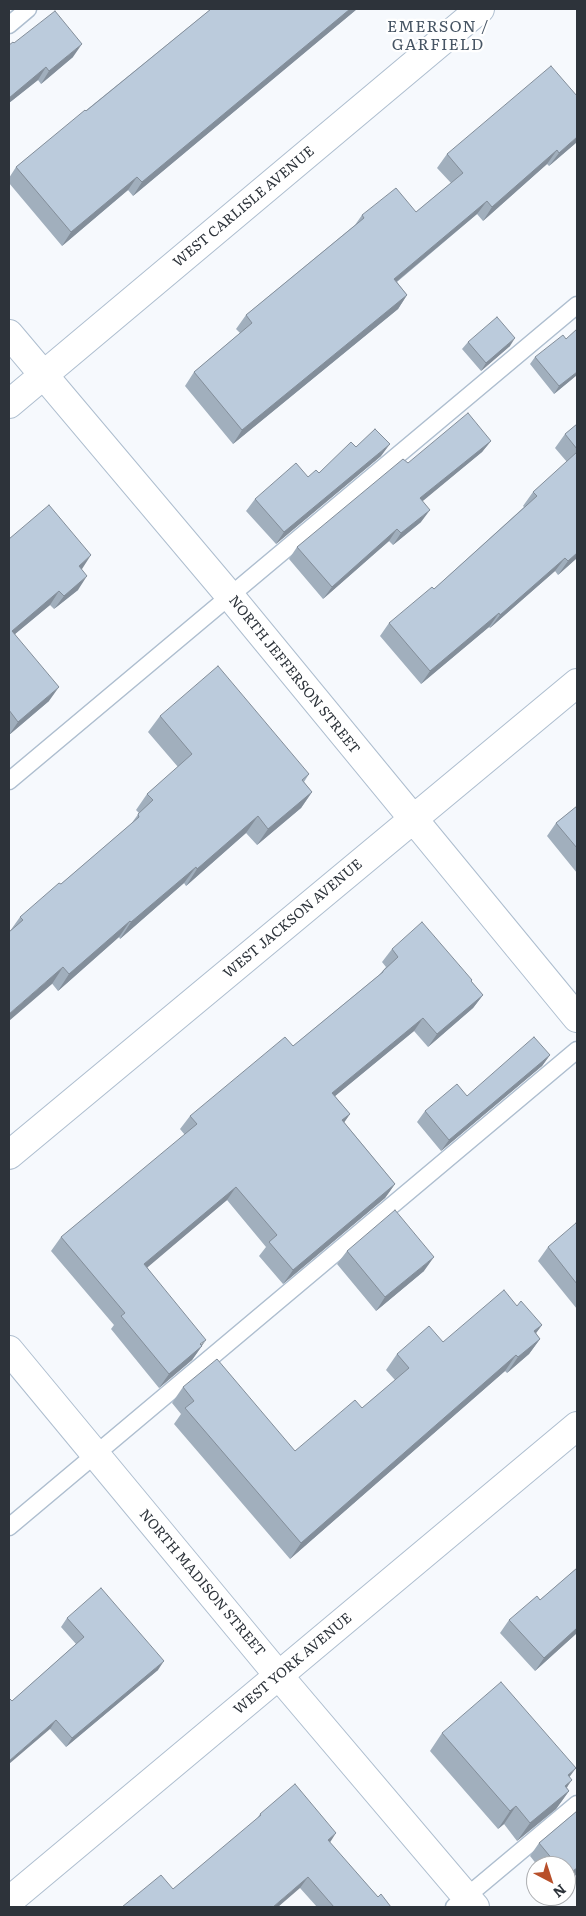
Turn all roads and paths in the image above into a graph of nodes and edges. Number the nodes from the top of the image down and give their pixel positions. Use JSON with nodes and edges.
{"nodes":[{"id":1,"x":28,"y":9,"type":"edge"},
{"id":2,"x":480,"y":9,"type":"edge"},
{"id":3,"x":9,"y":25,"type":"edge"},
{"id":4,"x":577,"y":305,"type":"edge"},
{"id":5,"x":9,"y":334,"type":"edge"},
{"id":6,"x":44,"y":375,"type":"junction"},
{"id":7,"x":9,"y":404,"type":"edge"},
{"id":8,"x":230,"y":596,"type":"junction"},
{"id":9,"x":577,"y":683,"type":"edge"},
{"id":10,"x":9,"y":781,"type":"edge"},
{"id":11,"x":413,"y":820,"type":"junction"},
{"id":12,"x":577,"y":1018,"type":"edge"},
{"id":13,"x":577,"y":1050,"type":"edge"},
{"id":14,"x":9,"y":1155,"type":"edge"},
{"id":15,"x":9,"y":1350,"type":"edge"},
{"id":16,"x":577,"y":1426,"type":"edge"},
{"id":17,"x":96,"y":1454,"type":"junction"},
{"id":18,"x":9,"y":1527,"type":"edge"},
{"id":19,"x":279,"y":1676,"type":"junction"},
{"id":20,"x":577,"y":1804,"type":"edge"},
{"id":21,"x":9,"y":1901,"type":"edge"},
{"id":22,"x":465,"y":1904,"type":"edge"}],
"edges":[{"from":1,"to":3,"type":"lane"},
{"from":2,"to":6,"type":"street","name":"WEST CARLISLE AVENUE"},
{"from":4,"to":8,"type":"lane"},
{"from":5,"to":6,"type":"street","name":"NORTH JEFFERSON STREET"},
{"from":6,"to":7,"type":"street","name":"WEST CARLISLE AVENUE"},
{"from":6,"to":8,"type":"street","name":"NORTH JEFFERSON STREET"},
{"from":8,"to":10,"type":"lane"},
{"from":8,"to":11,"type":"street","name":"NORTH JEFFERSON STREET"},
{"from":9,"to":11,"type":"street","name":"WEST JACKSON AVENUE"},
{"from":11,"to":12,"type":"street","name":"NORTH JEFFERSON STREET"},
{"from":11,"to":14,"type":"street","name":"WEST JACKSON AVENUE"},
{"from":13,"to":17,"type":"lane"},
{"from":15,"to":17,"type":"street","name":"NORTH MADISON STREET"},
{"from":16,"to":19,"type":"street","name":"WEST YORK AVENUE"},
{"from":17,"to":18,"type":"lane"},
{"from":17,"to":19,"type":"street","name":"NORTH MADISON STREET"},
{"from":19,"to":21,"type":"street","name":"WEST YORK AVENUE"},
{"from":19,"to":22,"type":"street","name":"NORTH MADISON STREET"},
{"from":20,"to":22,"type":"lane"}]}
